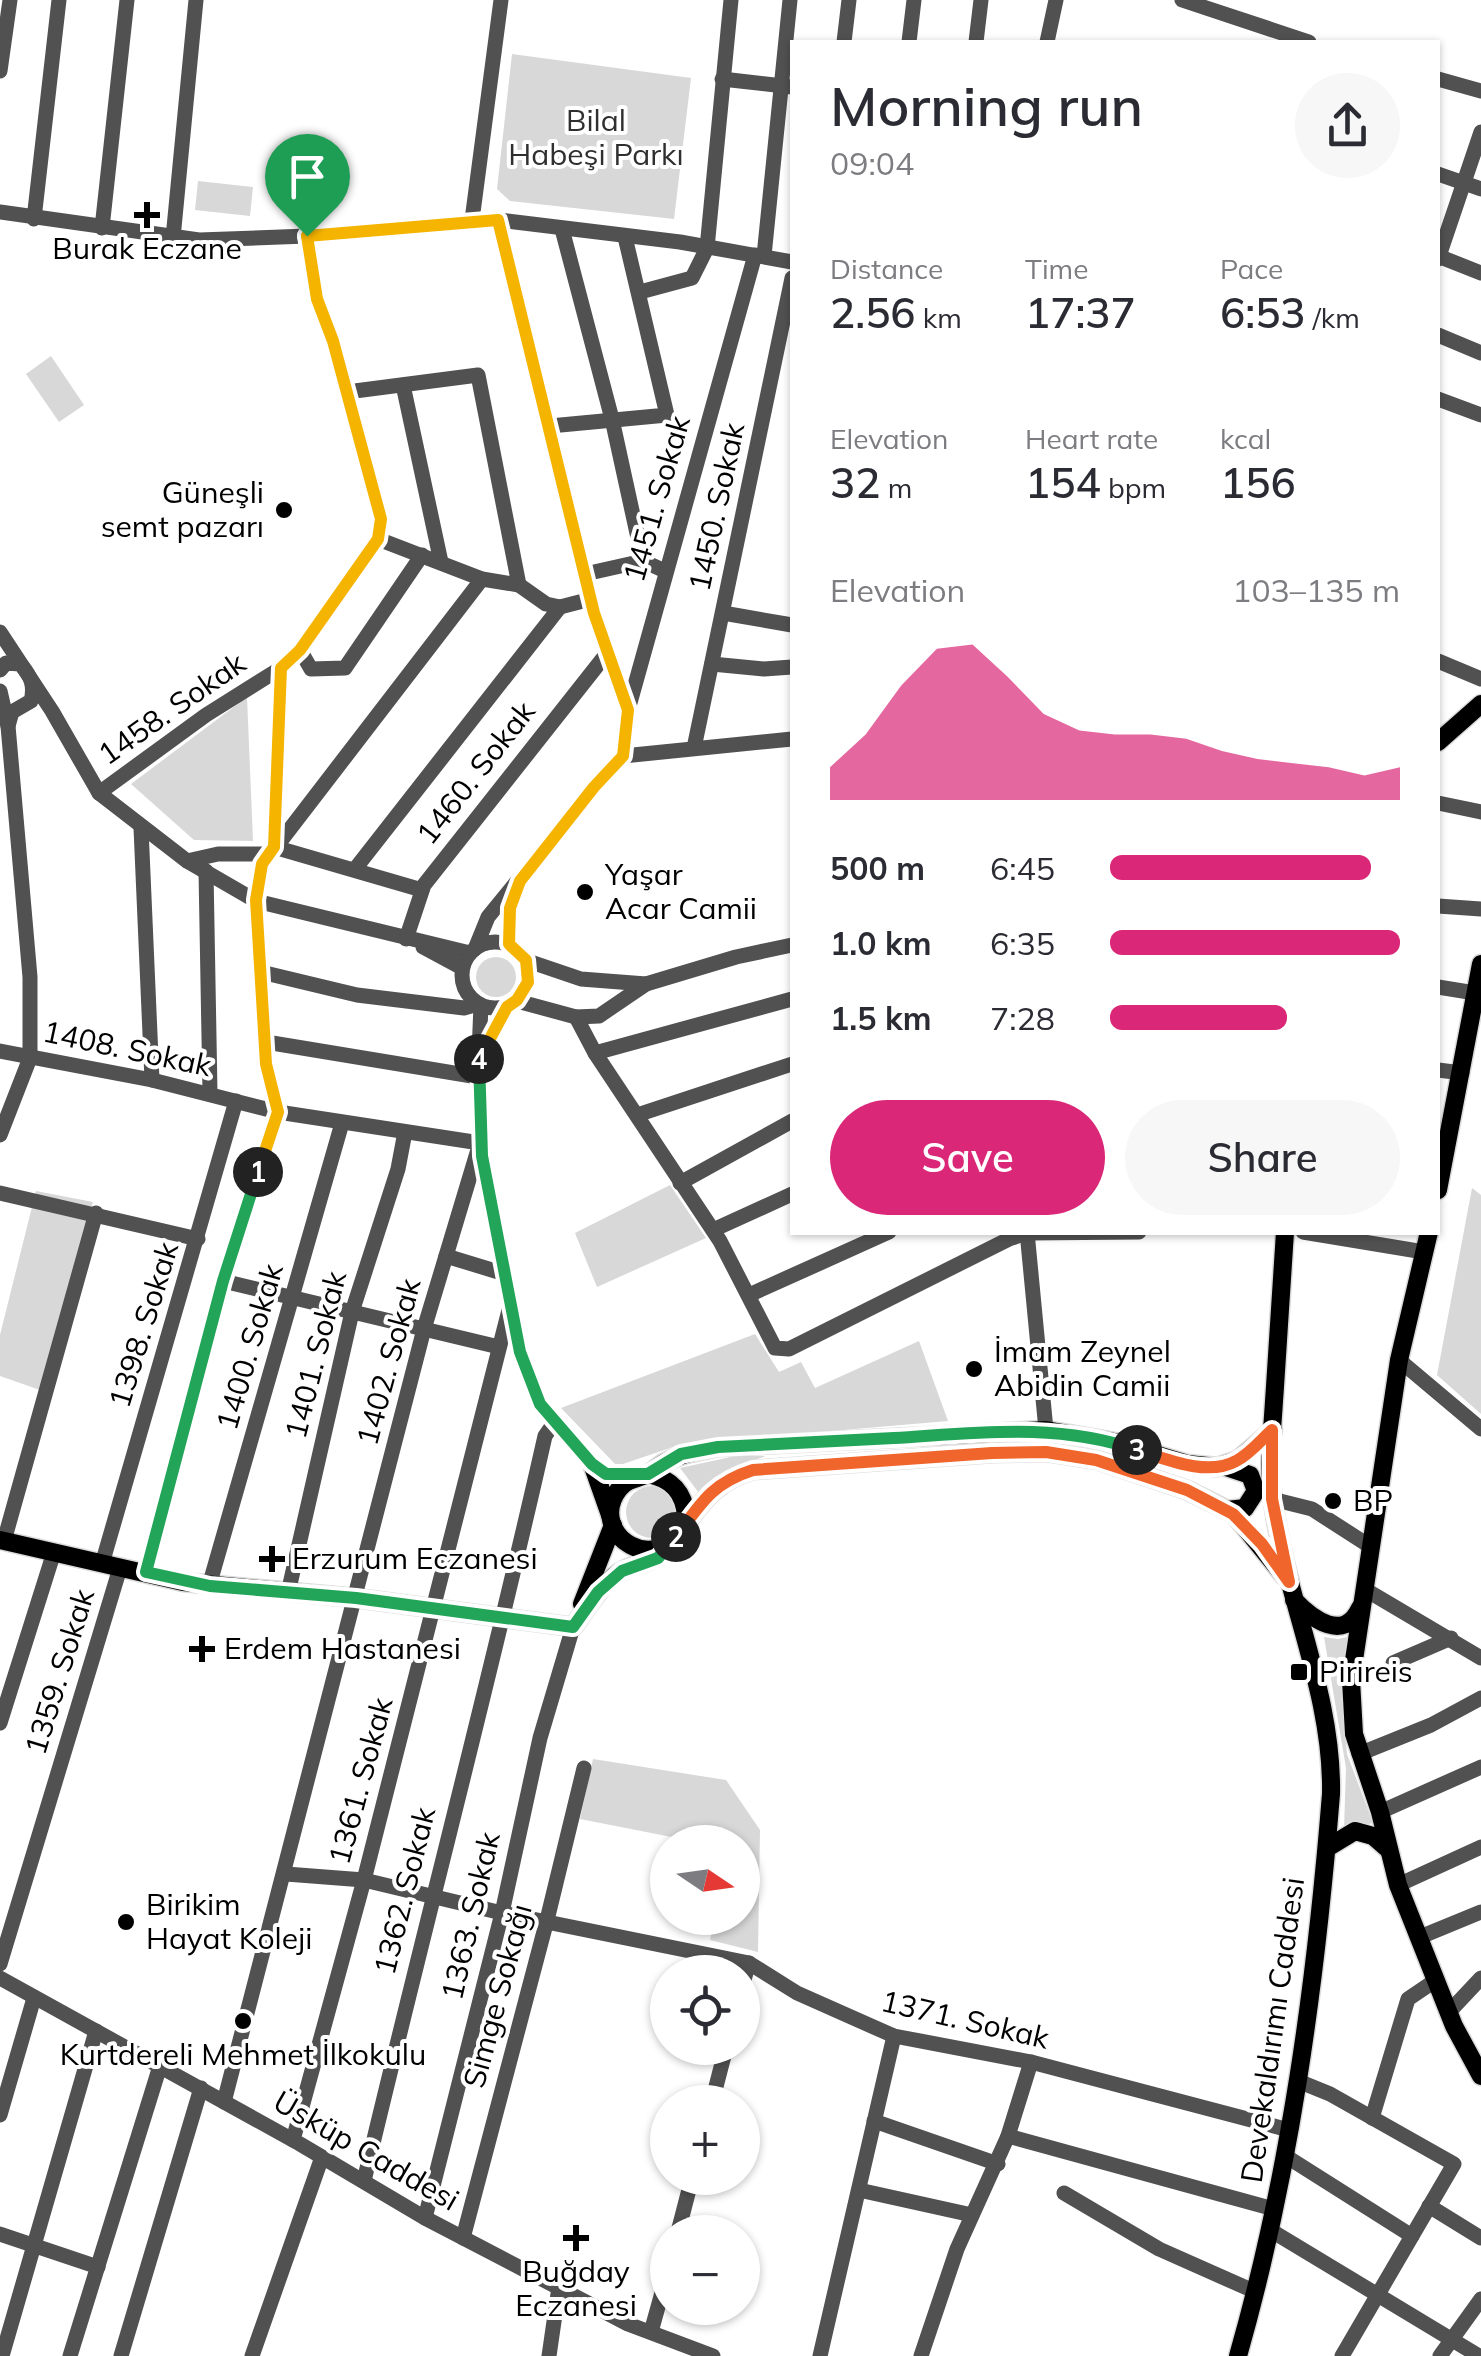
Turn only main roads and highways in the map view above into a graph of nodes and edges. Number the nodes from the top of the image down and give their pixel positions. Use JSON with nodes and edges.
{"nodes":[{"id":1,"x":1481,"y":704,"type":"edge"},
{"id":2,"x":1442,"y":733,"type":"edge"},
{"id":3,"x":1481,"y":964,"type":"edge"},
{"id":4,"x":1441,"y":1155,"type":"edge"},
{"id":5,"x":1285,"y":1235,"type":"edge"},
{"id":6,"x":1427,"y":1235,"type":"edge"},
{"id":7,"x":1272,"y":1430,"type":"junction"},
{"id":8,"x":877,"y":1438,"type":"junction"},
{"id":9,"x":878,"y":1461,"type":"junction"},
{"id":10,"x":1224,"y":1466,"type":"junction"},
{"id":11,"x":642,"y":1476,"type":"junction"},
{"id":12,"x":1227,"y":1510,"type":"junction"},
{"id":13,"x":612,"y":1521,"type":"junction"},
{"id":14,"x":682,"y":1529,"type":"junction"},
{"id":15,"x":2,"y":1540,"type":"edge"},
{"id":16,"x":667,"y":1545,"type":"junction"},
{"id":17,"x":1291,"y":1591,"type":"junction"},
{"id":18,"x":1365,"y":1593,"type":"junction"},
{"id":19,"x":573,"y":1627,"type":"junction"},
{"id":20,"x":1327,"y":1848,"type":"junction"},
{"id":21,"x":1390,"y":1850,"type":"junction"},
{"id":22,"x":1481,"y":2076,"type":"edge"},
{"id":23,"x":1238,"y":2356,"type":"edge"}],
"edges":[{"from":1,"to":2,"type":"main road"},
{"from":3,"to":4,"type":"main road"},
{"from":5,"to":7,"type":"main road","name":"Devekaldırımı Caddesi"},
{"from":6,"to":18,"type":"main road"},
{"from":7,"to":10,"type":"main road"},
{"from":7,"to":17,"type":"main road","name":"Devekaldırımı Caddesi"},
{"from":8,"to":9,"type":"main road"},
{"from":8,"to":10,"type":"main road"},
{"from":8,"to":11,"type":"main road"},
{"from":9,"to":12,"type":"main road"},
{"from":9,"to":14,"type":"main road"},
{"from":10,"to":12,"type":"main road"},
{"from":11,"to":13,"type":"main road"},
{"from":11,"to":13,"type":"main road"},
{"from":11,"to":14,"type":"main road"},
{"from":12,"to":17,"type":"main road"},
{"from":13,"to":16,"type":"main road"},
{"from":13,"to":19,"type":"main road"},
{"from":14,"to":16,"type":"main road"},
{"from":15,"to":19,"type":"main road"},
{"from":16,"to":19,"type":"main road"},
{"from":17,"to":18,"type":"main road"},
{"from":17,"to":20,"type":"main road","name":"Devekaldırımı Caddesi"},
{"from":18,"to":21,"type":"main road"},
{"from":20,"to":21,"type":"main road"},
{"from":20,"to":23,"type":"main road","name":"Devekaldırımı Caddesi"},
{"from":21,"to":22,"type":"main road"}]}
